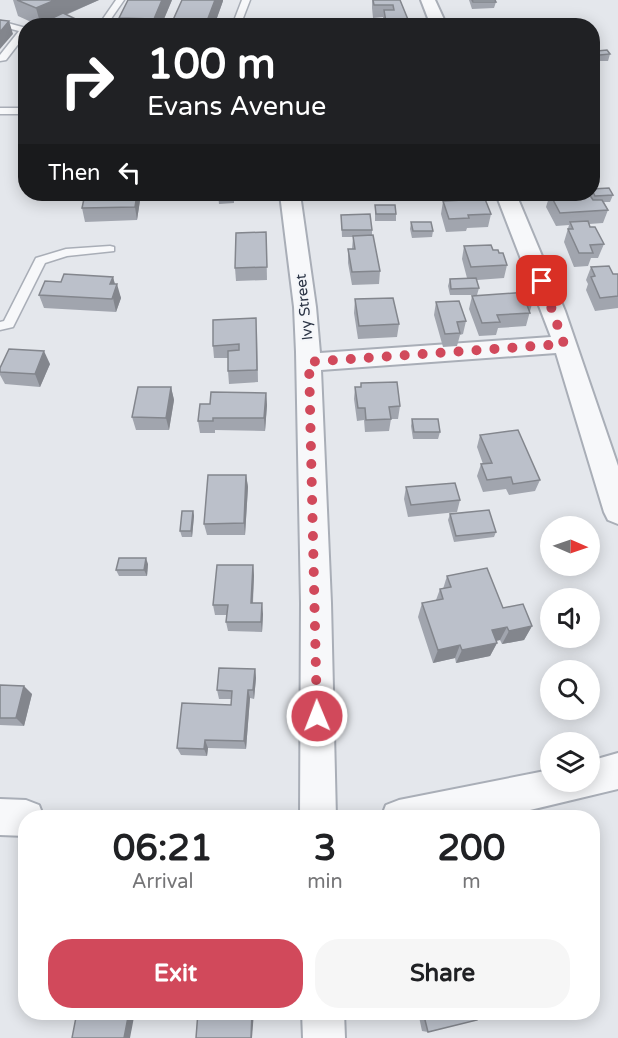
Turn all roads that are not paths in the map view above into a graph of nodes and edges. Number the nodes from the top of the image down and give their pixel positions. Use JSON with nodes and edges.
{"nodes":[{"id":1,"x":120,"y":0,"type":"edge"},
{"id":2,"x":246,"y":0,"type":"edge"},
{"id":3,"x":428,"y":0,"type":"edge"},
{"id":4,"x":108,"y":18,"type":"edge"},
{"id":5,"x":239,"y":18,"type":"edge"},
{"id":6,"x":436,"y":18,"type":"edge"},
{"id":7,"x":0,"y":23,"type":"edge"},
{"id":8,"x":18,"y":28,"type":"edge"},
{"id":9,"x":18,"y":38,"type":"edge"},
{"id":10,"x":0,"y":58,"type":"edge"},
{"id":11,"x":0,"y":111,"type":"edge"},
{"id":12,"x":18,"y":111,"type":"edge"},
{"id":13,"x":291,"y":201,"type":"edge"},
{"id":14,"x":509,"y":201,"type":"edge"},
{"id":15,"x":110,"y":249,"type":"dead end"},
{"id":16,"x":0,"y":326,"type":"edge"},
{"id":17,"x":564,"y":344,"type":"junction"},
{"id":18,"x":309,"y":362,"type":"junction"},
{"id":19,"x":618,"y":512,"type":"edge"},
{"id":20,"x":618,"y":771,"type":"edge"},
{"id":21,"x":600,"y":776,"type":"edge"},
{"id":22,"x":540,"y":790,"type":"edge"},
{"id":23,"x":318,"y":810,"type":"edge"},
{"id":24,"x":442,"y":810,"type":"edge"},
{"id":25,"x":0,"y":817,"type":"edge"},
{"id":26,"x":18,"y":818,"type":"edge"},
{"id":27,"x":323,"y":1020,"type":"edge"},
{"id":28,"x":324,"y":1038,"type":"edge"}],
"edges":[{"from":1,"to":4,"type":"lane"},
{"from":2,"to":5,"type":"lane"},
{"from":3,"to":6,"type":"street"},
{"from":7,"to":8,"type":"lane"},
{"from":9,"to":10,"type":"lane"},
{"from":11,"to":12,"type":"lane"},
{"from":13,"to":18,"type":"street","name":"Ivy Street"},
{"from":14,"to":17,"type":"street"},
{"from":15,"to":16,"type":"lane"},
{"from":17,"to":18,"type":"street"},
{"from":17,"to":19,"type":"street"},
{"from":18,"to":23,"type":"street","name":"Ivy Street"},
{"from":20,"to":21,"type":"street"},
{"from":22,"to":24,"type":"street"},
{"from":25,"to":26,"type":"street"},
{"from":27,"to":28,"type":"street"}]}
